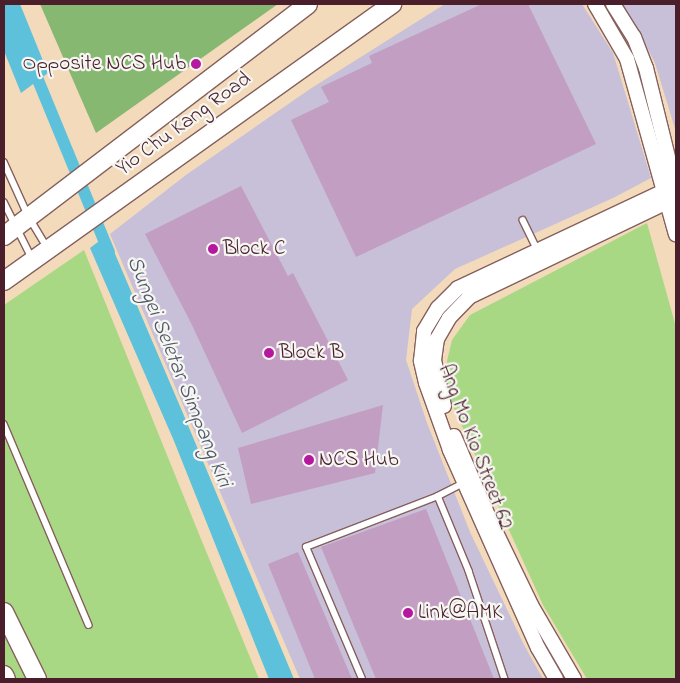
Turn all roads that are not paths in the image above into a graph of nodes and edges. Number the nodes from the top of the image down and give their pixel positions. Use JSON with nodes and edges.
{"nodes":[{"id":1,"x":308,"y":4,"type":"edge"},
{"id":2,"x":392,"y":4,"type":"edge"},
{"id":3,"x":613,"y":4,"type":"edge"},
{"id":4,"x":600,"y":5,"type":"edge"},
{"id":5,"x":634,"y":56,"type":"junction"},
{"id":6,"x":4,"y":162,"type":"edge"},
{"id":7,"x":673,"y":162,"type":"edge"},
{"id":8,"x":672,"y":192,"type":"edge"},
{"id":9,"x":4,"y":202,"type":"edge"},
{"id":10,"x":522,"y":220,"type":"dead end"},
{"id":11,"x":16,"y":227,"type":"edge"},
{"id":12,"x":676,"y":234,"type":"edge"},
{"id":13,"x":48,"y":250,"type":"junction"},
{"id":14,"x":541,"y":255,"type":"junction"},
{"id":15,"x":33,"y":260,"type":"junction"},
{"id":16,"x":4,"y":281,"type":"edge"},
{"id":17,"x":4,"y":424,"type":"edge"},
{"id":18,"x":468,"y":481,"type":"junction"},
{"id":19,"x":438,"y":496,"type":"junction"},
{"id":20,"x":4,"y":612,"type":"edge"},
{"id":21,"x":89,"y":625,"type":"dead end"},
{"id":22,"x":4,"y":675,"type":"edge"},
{"id":23,"x":6,"y":679,"type":"edge"},
{"id":24,"x":37,"y":679,"type":"edge"},
{"id":25,"x":362,"y":679,"type":"edge"},
{"id":26,"x":505,"y":679,"type":"edge"},
{"id":27,"x":556,"y":679,"type":"edge"},
{"id":28,"x":574,"y":679,"type":"edge"}],
"edges":[{"from":1,"to":11,"type":"main road","name":"Yio Chu Kang Road"},
{"from":2,"to":13,"type":"main road","name":"Yio Chu Kang Road"},
{"from":3,"to":5,"type":"street"},
{"from":4,"to":5,"type":"street"},
{"from":5,"to":7,"type":"street"},
{"from":5,"to":8,"type":"street"},
{"from":6,"to":11,"type":"lane"},
{"from":7,"to":8,"type":"street"},
{"from":8,"to":12,"type":"street"},
{"from":8,"to":14,"type":"street","name":"Ang Mo Kio Street 62"},
{"from":9,"to":11,"type":"lane"},
{"from":10,"to":14,"type":"lane"},
{"from":11,"to":13,"type":"lane"},
{"from":11,"to":15,"type":"lane"},
{"from":13,"to":15,"type":"main road","name":"Yio Chu Kang Road"},
{"from":14,"to":18,"type":"street","name":"Ang Mo Kio Street 62"},
{"from":15,"to":16,"type":"main road","name":"Yio Chu Kang Road"},
{"from":17,"to":21,"type":"lane"},
{"from":18,"to":19,"type":"lane"},
{"from":18,"to":27,"type":"street","name":"Ang Mo Kio Street 62"},
{"from":18,"to":28,"type":"street","name":"Ang Mo Kio Street 62"},
{"from":19,"to":25,"type":"lane"},
{"from":19,"to":26,"type":"lane"},
{"from":20,"to":24,"type":"main road"},
{"from":22,"to":23,"type":"main road"}]}
